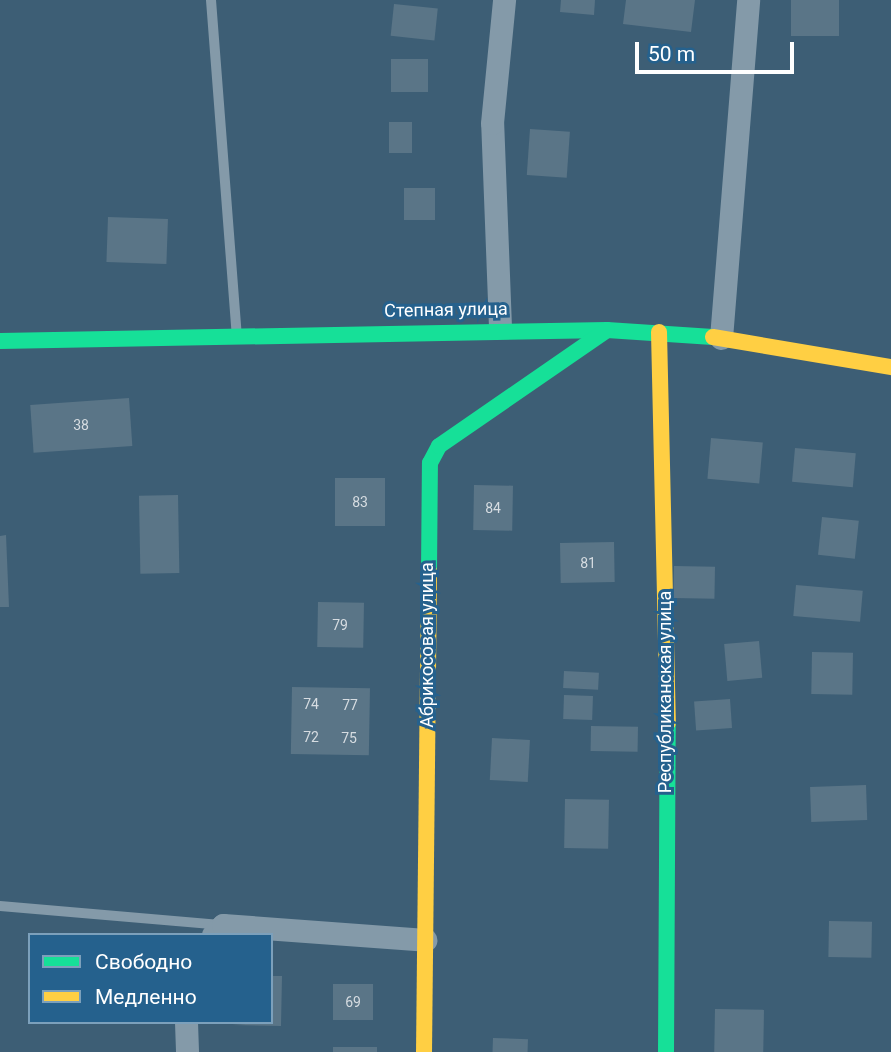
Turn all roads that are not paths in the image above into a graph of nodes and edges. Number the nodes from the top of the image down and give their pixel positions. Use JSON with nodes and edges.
{"nodes":[{"id":1,"x":211,"y":0,"type":"edge"},
{"id":2,"x":504,"y":0,"type":"edge"},
{"id":3,"x":748,"y":0,"type":"edge"},
{"id":4,"x":500,"y":327,"type":"junction"},
{"id":5,"x":607,"y":330,"type":"junction"},
{"id":6,"x":659,"y":332,"type":"junction"},
{"id":7,"x":237,"y":335,"type":"junction"},
{"id":8,"x":721,"y":338,"type":"junction"},
{"id":9,"x":0,"y":341,"type":"edge"},
{"id":10,"x":891,"y":368,"type":"edge"},
{"id":11,"x":0,"y":906,"type":"edge"},
{"id":12,"x":218,"y":930,"type":"edge"},
{"id":13,"x":425,"y":940,"type":"junction"},
{"id":14,"x":186,"y":1024,"type":"edge"},
{"id":15,"x":187,"y":1052,"type":"edge"},
{"id":16,"x":424,"y":1052,"type":"edge"},
{"id":17,"x":666,"y":1052,"type":"edge"}],
"edges":[{"from":1,"to":7,"type":"lane"},
{"from":2,"to":4,"type":"street"},
{"from":3,"to":8,"type":"street"},
{"from":4,"to":5,"type":"street","name":"Степная улица"},
{"from":4,"to":7,"type":"street","name":"Степная улица"},
{"from":5,"to":6,"type":"street","name":"Степная улица"},
{"from":5,"to":13,"type":"street","name":"Абрикосовая улица"},
{"from":6,"to":8,"type":"street","name":"Степная улица"},
{"from":6,"to":17,"type":"street","name":"Республиканская улица"},
{"from":7,"to":9,"type":"street","name":"Степная улица"},
{"from":8,"to":10,"type":"street","name":"Степная улица"},
{"from":11,"to":12,"type":"lane"},
{"from":12,"to":13,"type":"street"},
{"from":13,"to":16,"type":"street","name":"Абрикосовая улица"},
{"from":14,"to":15,"type":"street"}]}
